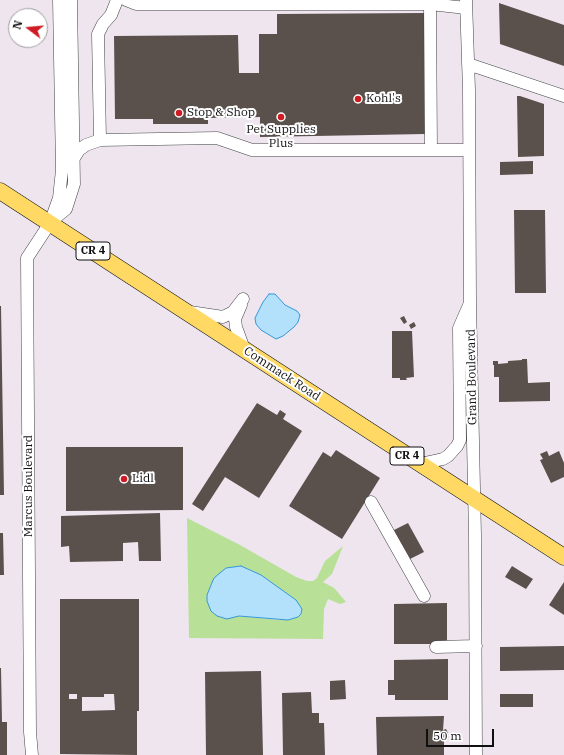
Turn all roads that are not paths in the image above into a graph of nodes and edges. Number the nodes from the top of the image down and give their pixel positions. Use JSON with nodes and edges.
{"nodes":[{"id":1,"x":59,"y":0,"type":"edge"},
{"id":2,"x":71,"y":0,"type":"edge"},
{"id":3,"x":117,"y":0,"type":"edge"},
{"id":4,"x":126,"y":0,"type":"edge"},
{"id":5,"x":430,"y":4,"type":"junction"},
{"id":6,"x":466,"y":4,"type":"edge"},
{"id":7,"x":468,"y":64,"type":"junction"},
{"id":8,"x":564,"y":96,"type":"edge"},
{"id":9,"x":100,"y":140,"type":"junction"},
{"id":10,"x":431,"y":150,"type":"junction"},
{"id":11,"x":469,"y":150,"type":"junction"},
{"id":12,"x":74,"y":158,"type":"junction"},
{"id":13,"x":0,"y":191,"type":"edge"},
{"id":14,"x":50,"y":223,"type":"junction"},
{"id":15,"x":470,"y":302,"type":"junction"},
{"id":16,"x":187,"y":312,"type":"junction"},
{"id":17,"x":244,"y":349,"type":"junction"},
{"id":18,"x":420,"y":464,"type":"junction"},
{"id":19,"x":475,"y":500,"type":"junction"},
{"id":20,"x":371,"y":502,"type":"dead end"},
{"id":21,"x":564,"y":557,"type":"edge"},
{"id":22,"x":424,"y":596,"type":"dead end"},
{"id":23,"x":476,"y":646,"type":"junction"},
{"id":24,"x":436,"y":647,"type":"dead end"},
{"id":25,"x":32,"y":755,"type":"edge"},
{"id":26,"x":476,"y":755,"type":"edge"}],
"edges":[{"from":1,"to":14,"type":"street"},
{"from":2,"to":12,"type":"street"},
{"from":3,"to":9,"type":"street"},
{"from":4,"to":5,"type":"street"},
{"from":5,"to":6,"type":"street"},
{"from":5,"to":10,"type":"street"},
{"from":6,"to":7,"type":"street","name":"Grand Boulevard"},
{"from":7,"to":8,"type":"street"},
{"from":7,"to":11,"type":"street","name":"Grand Boulevard"},
{"from":9,"to":10,"type":"street"},
{"from":9,"to":12,"type":"street"},
{"from":10,"to":11,"type":"street"},
{"from":11,"to":15,"type":"street","name":"Grand Boulevard"},
{"from":12,"to":14,"type":"street"},
{"from":13,"to":14,"type":"main road","name":"Commack Road","number":"CR 4"},
{"from":14,"to":16,"type":"main road","name":"Commack Road","number":"CR 4"},
{"from":14,"to":25,"type":"street","name":"Marcus Boulevard"},
{"from":15,"to":18,"type":"street"},
{"from":15,"to":19,"type":"street","name":"Grand Boulevard"},
{"from":16,"to":17,"type":"main road","name":"Commack Road","number":"CR 4"},
{"from":16,"to":17,"type":"street"},
{"from":17,"to":18,"type":"main road","name":"Commack Road","number":"CR 4"},
{"from":18,"to":19,"type":"main road","name":"Commack Road","number":"CR 4"},
{"from":19,"to":21,"type":"main road","name":"Commack Road","number":"CR 4"},
{"from":19,"to":23,"type":"street","name":"Grand Boulevard"},
{"from":20,"to":22,"type":"street"},
{"from":23,"to":24,"type":"street"},
{"from":23,"to":26,"type":"street","name":"Grand Boulevard"}]}
